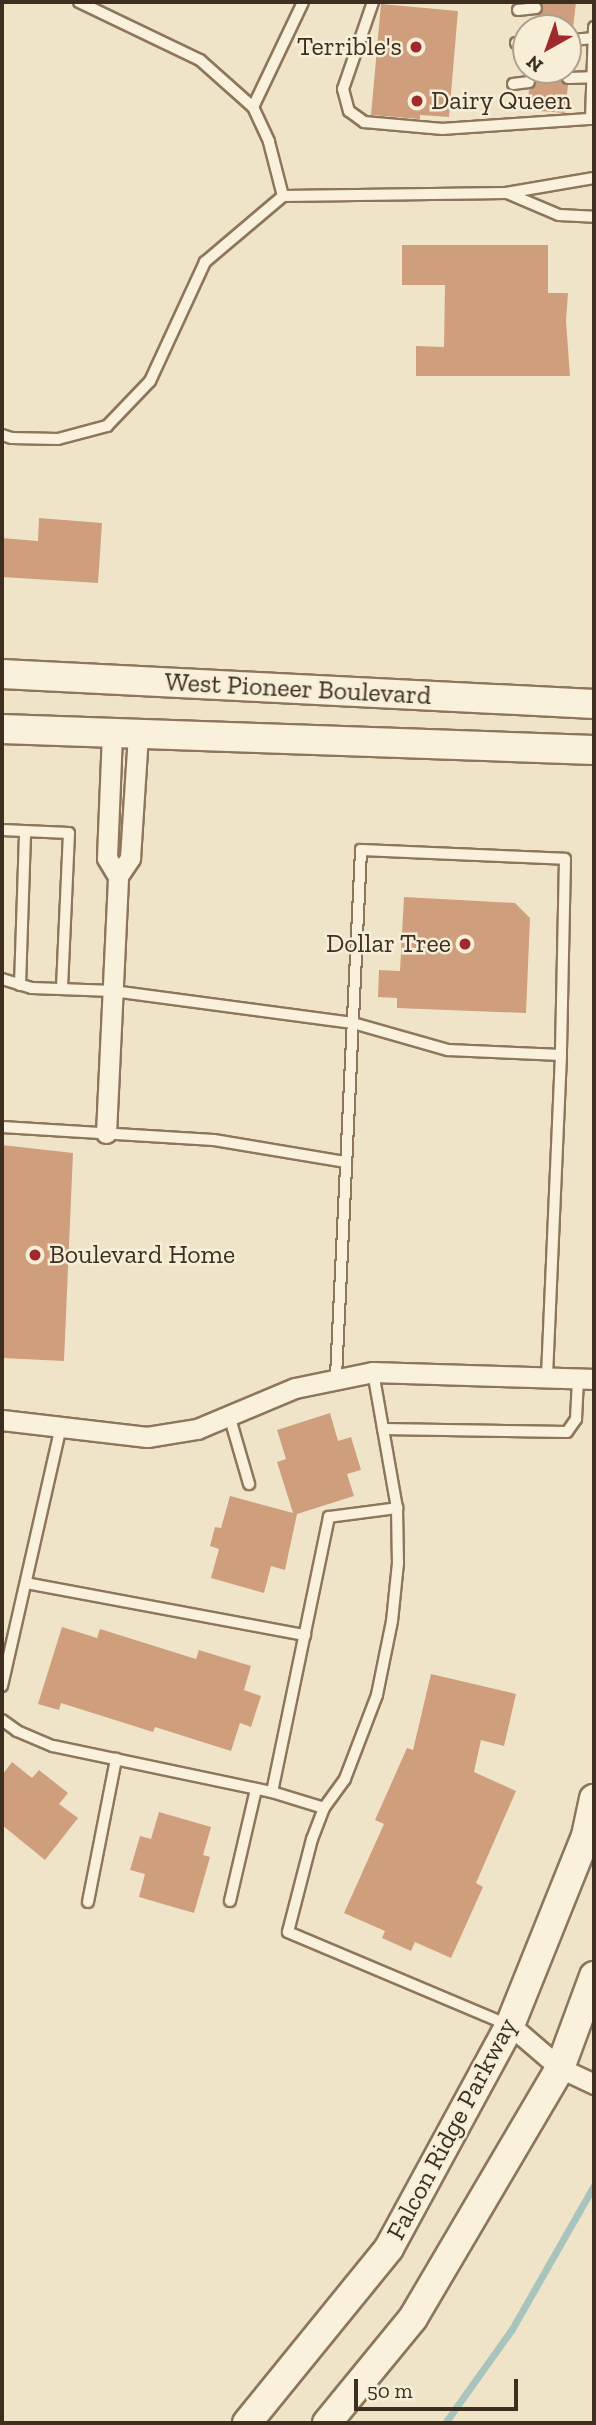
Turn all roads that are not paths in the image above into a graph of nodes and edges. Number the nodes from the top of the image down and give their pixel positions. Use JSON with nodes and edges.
{"nodes":[{"id":1,"x":79,"y":2,"type":"edge"},
{"id":2,"x":303,"y":2,"type":"edge"},
{"id":3,"x":373,"y":2,"type":"edge"},
{"id":4,"x":536,"y":8,"type":"dead end"},
{"id":5,"x":518,"y":10,"type":"dead end"},
{"id":6,"x":594,"y":27,"type":"edge"},
{"id":7,"x":594,"y":38,"type":"edge"},
{"id":8,"x":582,"y":77,"type":"edge"},
{"id":9,"x":592,"y":77,"type":"junction"},
{"id":10,"x":253,"y":107,"type":"junction"},
{"id":11,"x":594,"y":177,"type":"edge"},
{"id":12,"x":506,"y":193,"type":"junction"},
{"id":13,"x":283,"y":196,"type":"junction"},
{"id":14,"x":594,"y":217,"type":"edge"},
{"id":15,"x":2,"y":435,"type":"edge"},
{"id":16,"x":2,"y":674,"type":"edge"},
{"id":17,"x":594,"y":704,"type":"edge"},
{"id":18,"x":2,"y":729,"type":"edge"},
{"id":19,"x":125,"y":733,"type":"junction"},
{"id":20,"x":594,"y":750,"type":"edge"},
{"id":21,"x":2,"y":830,"type":"edge"},
{"id":22,"x":25,"y":831,"type":"junction"},
{"id":23,"x":2,"y":979,"type":"edge"},
{"id":24,"x":20,"y":985,"type":"junction"},
{"id":25,"x":62,"y":988,"type":"junction"},
{"id":26,"x":113,"y":991,"type":"junction"},
{"id":27,"x":353,"y":1023,"type":"junction"},
{"id":28,"x":561,"y":1055,"type":"junction"},
{"id":29,"x":2,"y":1128,"type":"edge"},
{"id":30,"x":106,"y":1133,"type":"junction"},
{"id":31,"x":346,"y":1162,"type":"junction"},
{"id":32,"x":373,"y":1372,"type":"junction"},
{"id":33,"x":336,"y":1377,"type":"junction"},
{"id":34,"x":547,"y":1377,"type":"junction"},
{"id":35,"x":586,"y":1379,"type":"edge"},
{"id":36,"x":229,"y":1415,"type":"junction"},
{"id":37,"x":2,"y":1420,"type":"edge"},
{"id":38,"x":61,"y":1427,"type":"junction"},
{"id":39,"x":383,"y":1429,"type":"junction"},
{"id":40,"x":249,"y":1484,"type":"dead end"},
{"id":41,"x":397,"y":1508,"type":"junction"},
{"id":42,"x":26,"y":1583,"type":"junction"},
{"id":43,"x":304,"y":1635,"type":"junction"},
{"id":44,"x":2,"y":1686,"type":"edge"},
{"id":45,"x":2,"y":1720,"type":"edge"},
{"id":46,"x":116,"y":1759,"type":"junction"},
{"id":47,"x":256,"y":1789,"type":"junction"},
{"id":48,"x":272,"y":1792,"type":"junction"},
{"id":49,"x":594,"y":1799,"type":"edge"},
{"id":50,"x":324,"y":1808,"type":"junction"},
{"id":51,"x":230,"y":1901,"type":"dead end"},
{"id":52,"x":88,"y":1902,"type":"dead end"},
{"id":53,"x":594,"y":1976,"type":"edge"},
{"id":54,"x":510,"y":2025,"type":"junction"},
{"id":55,"x":560,"y":2068,"type":"junction"},
{"id":56,"x":594,"y":2084,"type":"edge"},
{"id":57,"x":247,"y":2423,"type":"edge"},
{"id":58,"x":327,"y":2423,"type":"edge"}],
"edges":[{"from":1,"to":10,"type":"lane"},
{"from":2,"to":10,"type":"lane"},
{"from":3,"to":9,"type":"lane"},
{"from":4,"to":5,"type":"lane"},
{"from":6,"to":7,"type":"lane"},
{"from":7,"to":9,"type":"lane"},
{"from":8,"to":9,"type":"lane"},
{"from":10,"to":13,"type":"lane"},
{"from":11,"to":12,"type":"lane"},
{"from":12,"to":13,"type":"lane"},
{"from":12,"to":14,"type":"lane"},
{"from":13,"to":15,"type":"lane"},
{"from":16,"to":17,"type":"main road","name":"West Pioneer Boulevard"},
{"from":18,"to":19,"type":"main road","name":"West Pioneer Boulevard"},
{"from":19,"to":20,"type":"main road","name":"West Pioneer Boulevard"},
{"from":19,"to":26,"type":"street"},
{"from":21,"to":22,"type":"lane"},
{"from":22,"to":24,"type":"lane"},
{"from":22,"to":25,"type":"lane"},
{"from":23,"to":24,"type":"lane"},
{"from":24,"to":25,"type":"lane"},
{"from":25,"to":26,"type":"lane"},
{"from":26,"to":27,"type":"lane"},
{"from":26,"to":30,"type":"street"},
{"from":27,"to":28,"type":"lane"},
{"from":27,"to":28,"type":"lane"},
{"from":27,"to":31,"type":"lane"},
{"from":28,"to":34,"type":"lane"},
{"from":29,"to":30,"type":"lane"},
{"from":30,"to":31,"type":"lane"},
{"from":31,"to":33,"type":"lane"},
{"from":32,"to":33,"type":"street"},
{"from":32,"to":34,"type":"street"},
{"from":32,"to":39,"type":"lane"},
{"from":33,"to":36,"type":"street"},
{"from":34,"to":35,"type":"street"},
{"from":35,"to":39,"type":"lane"},
{"from":36,"to":38,"type":"street"},
{"from":36,"to":40,"type":"lane"},
{"from":37,"to":38,"type":"street"},
{"from":38,"to":42,"type":"lane"},
{"from":39,"to":41,"type":"lane"},
{"from":41,"to":43,"type":"lane"},
{"from":41,"to":50,"type":"lane"},
{"from":42,"to":43,"type":"lane"},
{"from":42,"to":44,"type":"lane"},
{"from":43,"to":48,"type":"lane"},
{"from":45,"to":46,"type":"lane"},
{"from":46,"to":47,"type":"lane"},
{"from":46,"to":52,"type":"lane"},
{"from":47,"to":48,"type":"lane"},
{"from":47,"to":51,"type":"lane"},
{"from":48,"to":50,"type":"lane"},
{"from":49,"to":54,"type":"main road","name":"Falcon Ridge Parkway"},
{"from":50,"to":54,"type":"lane"},
{"from":53,"to":55,"type":"main road"},
{"from":54,"to":55,"type":"street"},
{"from":54,"to":57,"type":"main road","name":"Falcon Ridge Parkway"},
{"from":55,"to":56,"type":"street"},
{"from":55,"to":58,"type":"main road"}]}
